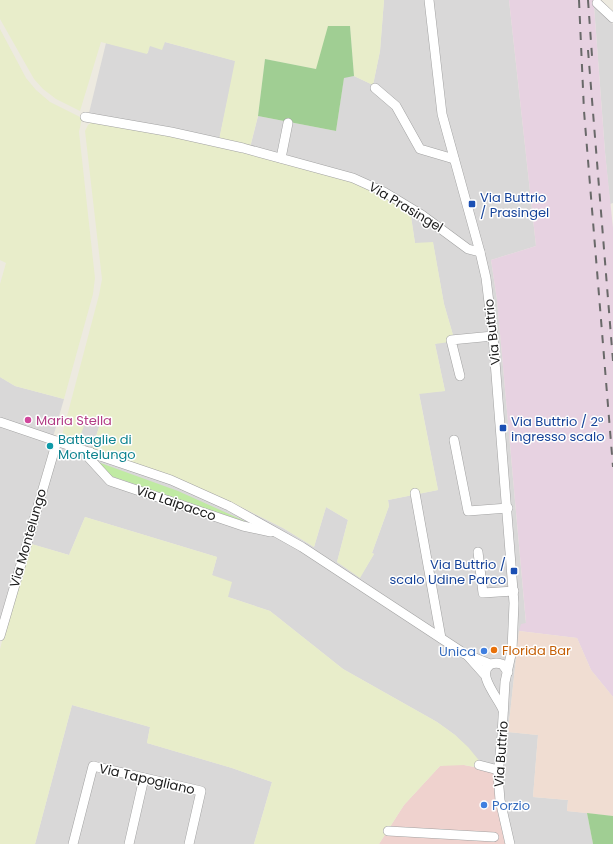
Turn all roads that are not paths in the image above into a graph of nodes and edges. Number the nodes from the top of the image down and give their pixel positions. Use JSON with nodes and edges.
{"nodes":[{"id":1,"x":429,"y":0,"type":"edge"},
{"id":2,"x":598,"y":2,"type":"dead end"},
{"id":3,"x":613,"y":18,"type":"edge"},
{"id":4,"x":375,"y":88,"type":"dead end"},
{"id":5,"x":85,"y":118,"type":"dead end"},
{"id":6,"x":288,"y":123,"type":"dead end"},
{"id":7,"x":281,"y":158,"type":"junction"},
{"id":8,"x":454,"y":159,"type":"junction"},
{"id":9,"x":480,"y":252,"type":"junction"},
{"id":10,"x":493,"y":336,"type":"junction"},
{"id":11,"x":460,"y":376,"type":"dead end"},
{"id":12,"x":0,"y":422,"type":"edge"},
{"id":13,"x":454,"y":440,"type":"dead end"},
{"id":14,"x":57,"y":441,"type":"junction"},
{"id":15,"x":90,"y":452,"type":"junction"},
{"id":16,"x":415,"y":493,"type":"dead end"},
{"id":17,"x":508,"y":508,"type":"junction"},
{"id":18,"x":278,"y":533,"type":"junction"},
{"id":19,"x":478,"y":552,"type":"dead end"},
{"id":20,"x":514,"y":591,"type":"junction"},
{"id":21,"x":0,"y":636,"type":"edge"},
{"id":22,"x":441,"y":638,"type":"junction"},
{"id":23,"x":512,"y":653,"type":"junction"},
{"id":24,"x":465,"y":654,"type":"junction"},
{"id":25,"x":490,"y":664,"type":"junction"},
{"id":26,"x":500,"y":664,"type":"junction"},
{"id":27,"x":508,"y":672,"type":"junction"},
{"id":28,"x":484,"y":674,"type":"junction"},
{"id":29,"x":506,"y":682,"type":"junction"},
{"id":30,"x":488,"y":683,"type":"junction"},
{"id":31,"x":504,"y":711,"type":"junction"},
{"id":32,"x":479,"y":765,"type":"dead end"},
{"id":33,"x":498,"y":770,"type":"junction"},
{"id":34,"x":144,"y":778,"type":"junction"},
{"id":35,"x":388,"y":831,"type":"dead end"},
{"id":36,"x":439,"y":834,"type":"junction"},
{"id":37,"x":494,"y":837,"type":"dead end"},
{"id":38,"x":73,"y":844,"type":"edge"},
{"id":39,"x":129,"y":844,"type":"edge"},
{"id":40,"x":189,"y":844,"type":"edge"},
{"id":41,"x":439,"y":844,"type":"edge"},
{"id":42,"x":510,"y":844,"type":"edge"}],
"edges":[{"from":1,"to":8,"type":"street","name":"Via Buttrio"},
{"from":2,"to":3,"type":"street"},
{"from":4,"to":8,"type":"street"},
{"from":5,"to":7,"type":"street","name":"Via Prasingel"},
{"from":6,"to":7,"type":"street"},
{"from":7,"to":9,"type":"street","name":"Via Prasingel"},
{"from":8,"to":9,"type":"street","name":"Via Buttrio"},
{"from":9,"to":10,"type":"street","name":"Via Buttrio"},
{"from":10,"to":11,"type":"street"},
{"from":10,"to":17,"type":"street","name":"Via Buttrio"},
{"from":12,"to":14,"type":"street","name":"Via Laipacco"},
{"from":13,"to":17,"type":"street"},
{"from":14,"to":15,"type":"street","name":"Via Laipacco"},
{"from":14,"to":21,"type":"street","name":"Via Montelungo"},
{"from":15,"to":18,"type":"street","name":"Via Laipacco"},
{"from":15,"to":18,"type":"street","name":"Via Laipacco"},
{"from":16,"to":22,"type":"street"},
{"from":17,"to":20,"type":"street","name":"Via Buttrio"},
{"from":18,"to":22,"type":"street","name":"Via Laipacco"},
{"from":19,"to":20,"type":"street"},
{"from":20,"to":23,"type":"street","name":"Via Buttrio"},
{"from":22,"to":24,"type":"street","name":"Via Laipacco"},
{"from":23,"to":26,"type":"street"},
{"from":23,"to":27,"type":"street","name":"Via Buttrio"},
{"from":24,"to":25,"type":"street","name":"Via Laipacco"},
{"from":24,"to":28,"type":"street","name":"Via Laipacco"},
{"from":25,"to":26,"type":"street"},
{"from":25,"to":28,"type":"street"},
{"from":26,"to":27,"type":"street"},
{"from":27,"to":29,"type":"street","name":"Via Buttrio"},
{"from":28,"to":30,"type":"street","name":"Via Buttrio"},
{"from":29,"to":30,"type":"street"},
{"from":29,"to":31,"type":"street","name":"Via Buttrio"},
{"from":30,"to":31,"type":"street","name":"Via Buttrio"},
{"from":31,"to":33,"type":"street","name":"Via Buttrio"},
{"from":32,"to":33,"type":"street"},
{"from":33,"to":42,"type":"street","name":"Via Buttrio"},
{"from":34,"to":38,"type":"street","name":"Via Tapogliano"},
{"from":34,"to":39,"type":"street"},
{"from":34,"to":40,"type":"street","name":"Via Tapogliano"},
{"from":35,"to":36,"type":"street"},
{"from":36,"to":37,"type":"street"},
{"from":36,"to":41,"type":"street"}]}
